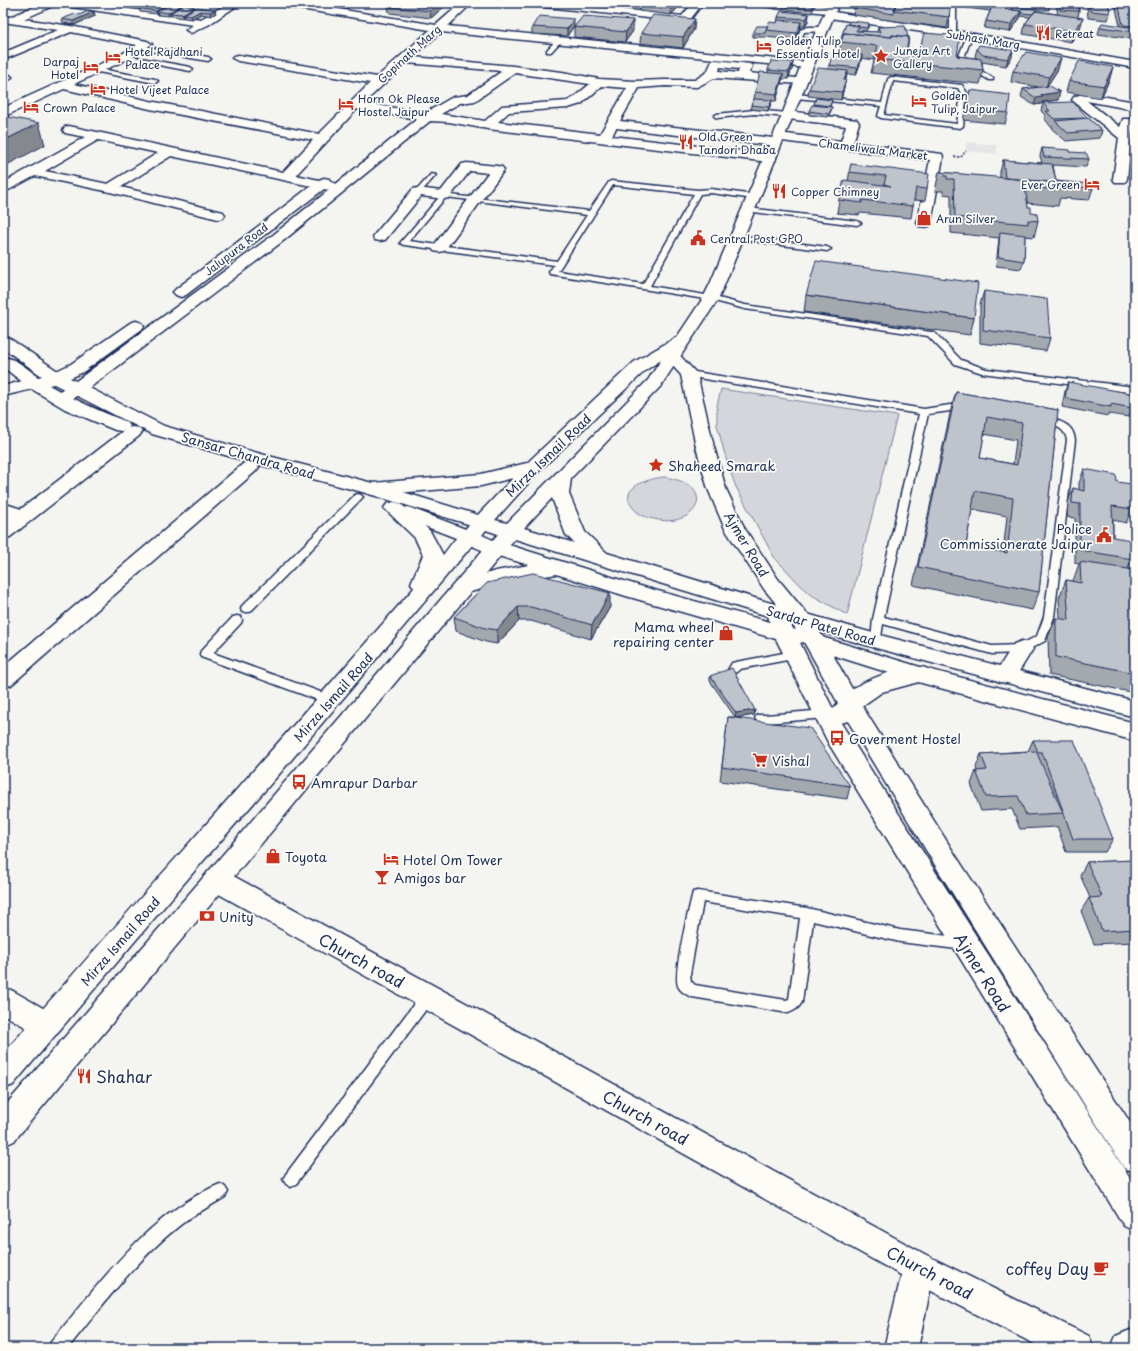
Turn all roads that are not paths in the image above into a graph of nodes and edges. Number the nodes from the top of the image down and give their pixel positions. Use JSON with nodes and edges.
{"nodes":[{"id":1,"x":51,"y":3,"type":"edge"},
{"id":2,"x":65,"y":3,"type":"edge"},
{"id":3,"x":114,"y":3,"type":"edge"},
{"id":4,"x":236,"y":3,"type":"edge"},
{"id":5,"x":282,"y":3,"type":"edge"},
{"id":6,"x":466,"y":3,"type":"edge"},
{"id":7,"x":537,"y":3,"type":"edge"},
{"id":8,"x":623,"y":3,"type":"edge"},
{"id":9,"x":698,"y":3,"type":"edge"},
{"id":10,"x":762,"y":3,"type":"edge"},
{"id":11,"x":953,"y":3,"type":"edge"},
{"id":12,"x":1115,"y":3,"type":"edge"},
{"id":13,"x":1135,"y":4,"type":"edge"},
{"id":14,"x":103,"y":8,"type":"junction"},
{"id":15,"x":832,"y":9,"type":"edge"},
{"id":16,"x":614,"y":11,"type":"junction"},
{"id":17,"x":6,"y":21,"type":"edge"},
{"id":18,"x":204,"y":24,"type":"junction"},
{"id":19,"x":167,"y":28,"type":"dead end"},
{"id":20,"x":437,"y":28,"type":"junction"},
{"id":21,"x":70,"y":29,"type":"junction"},
{"id":22,"x":824,"y":29,"type":"junction"},
{"id":23,"x":574,"y":31,"type":"edge"},
{"id":24,"x":953,"y":34,"type":"junction"},
{"id":25,"x":969,"y":36,"type":"junction"},
{"id":26,"x":562,"y":40,"type":"junction"},
{"id":27,"x":817,"y":44,"type":"junction"},
{"id":28,"x":141,"y":48,"type":"junction"},
{"id":29,"x":549,"y":51,"type":"dead end"},
{"id":30,"x":3,"y":57,"type":"edge"},
{"id":31,"x":124,"y":57,"type":"junction"},
{"id":32,"x":238,"y":58,"type":"dead end"},
{"id":33,"x":208,"y":59,"type":"dead end"},
{"id":34,"x":404,"y":59,"type":"junction"},
{"id":35,"x":807,"y":65,"type":"junction"},
{"id":36,"x":1135,"y":65,"type":"edge"},
{"id":37,"x":190,"y":69,"type":"dead end"},
{"id":38,"x":513,"y":69,"type":"junction"},
{"id":39,"x":95,"y":70,"type":"junction"},
{"id":40,"x":3,"y":75,"type":"edge"},
{"id":41,"x":991,"y":79,"type":"dead end"},
{"id":42,"x":3,"y":80,"type":"edge"},
{"id":43,"x":155,"y":81,"type":"dead end"},
{"id":44,"x":379,"y":81,"type":"junction"},
{"id":45,"x":599,"y":82,"type":"junction"},
{"id":46,"x":801,"y":82,"type":"junction"},
{"id":47,"x":62,"y":85,"type":"junction"},
{"id":48,"x":635,"y":85,"type":"junction"},
{"id":49,"x":796,"y":96,"type":"junction"},
{"id":50,"x":355,"y":104,"type":"junction"},
{"id":51,"x":884,"y":105,"type":"junction"},
{"id":52,"x":1132,"y":106,"type":"edge"},
{"id":53,"x":3,"y":113,"type":"edge"},
{"id":54,"x":788,"y":115,"type":"junction"},
{"id":55,"x":421,"y":116,"type":"junction"},
{"id":56,"x":717,"y":116,"type":"dead end"},
{"id":57,"x":612,"y":124,"type":"junction"},
{"id":58,"x":488,"y":125,"type":"junction"},
{"id":59,"x":69,"y":130,"type":"dead end"},
{"id":60,"x":96,"y":136,"type":"junction"},
{"id":61,"x":1125,"y":137,"type":"junction"},
{"id":62,"x":322,"y":138,"type":"junction"},
{"id":63,"x":604,"y":138,"type":"junction"},
{"id":64,"x":777,"y":140,"type":"junction"},
{"id":65,"x":846,"y":145,"type":"junction"},
{"id":66,"x":168,"y":152,"type":"junction"},
{"id":67,"x":768,"y":162,"type":"junction"},
{"id":68,"x":33,"y":172,"type":"junction"},
{"id":69,"x":433,"y":175,"type":"dead end"},
{"id":70,"x":287,"y":176,"type":"junction"},
{"id":71,"x":1120,"y":179,"type":"dead end"},
{"id":72,"x":917,"y":183,"type":"edge"},
{"id":73,"x":321,"y":184,"type":"junction"},
{"id":74,"x":932,"y":186,"type":"junction"},
{"id":75,"x":948,"y":187,"type":"edge"},
{"id":76,"x":110,"y":188,"type":"junction"},
{"id":77,"x":339,"y":188,"type":"junction"},
{"id":78,"x":3,"y":189,"type":"edge"},
{"id":79,"x":418,"y":192,"type":"junction"},
{"id":80,"x":698,"y":192,"type":"junction"},
{"id":81,"x":444,"y":195,"type":"junction"},
{"id":82,"x":754,"y":197,"type":"junction"},
{"id":83,"x":476,"y":199,"type":"junction"},
{"id":84,"x":748,"y":210,"type":"junction"},
{"id":85,"x":591,"y":213,"type":"junction"},
{"id":86,"x":218,"y":215,"type":"dead end"},
{"id":87,"x":857,"y":223,"type":"dead end"},
{"id":88,"x":924,"y":223,"type":"dead end"},
{"id":89,"x":380,"y":237,"type":"dead end"},
{"id":90,"x":737,"y":237,"type":"junction"},
{"id":91,"x":439,"y":248,"type":"junction"},
{"id":92,"x":827,"y":249,"type":"dead end"},
{"id":93,"x":558,"y":263,"type":"junction"},
{"id":94,"x":645,"y":287,"type":"junction"},
{"id":95,"x":711,"y":298,"type":"junction"},
{"id":96,"x":172,"y":299,"type":"dead end"},
{"id":97,"x":147,"y":318,"type":"dead end"},
{"id":98,"x":3,"y":341,"type":"edge"},
{"id":99,"x":669,"y":353,"type":"junction"},
{"id":100,"x":3,"y":359,"type":"edge"},
{"id":101,"x":689,"y":374,"type":"junction"},
{"id":102,"x":56,"y":378,"type":"junction"},
{"id":103,"x":36,"y":384,"type":"junction"},
{"id":104,"x":78,"y":388,"type":"junction"},
{"id":105,"x":1135,"y":390,"type":"edge"},
{"id":106,"x":3,"y":391,"type":"edge"},
{"id":107,"x":60,"y":398,"type":"junction"},
{"id":108,"x":976,"y":410,"type":"edge"},
{"id":109,"x":924,"y":412,"type":"junction"},
{"id":110,"x":1032,"y":419,"type":"edge"},
{"id":111,"x":133,"y":432,"type":"junction"},
{"id":112,"x":250,"y":467,"type":"junction"},
{"id":113,"x":533,"y":467,"type":"junction"},
{"id":114,"x":562,"y":478,"type":"junction"},
{"id":115,"x":365,"y":493,"type":"junction"},
{"id":116,"x":394,"y":508,"type":"junction"},
{"id":117,"x":3,"y":509,"type":"edge"},
{"id":118,"x":24,"y":517,"type":"junction"},
{"id":119,"x":475,"y":529,"type":"junction"},
{"id":120,"x":511,"y":531,"type":"junction"},
{"id":121,"x":3,"y":533,"type":"edge"},
{"id":122,"x":496,"y":548,"type":"junction"},
{"id":123,"x":603,"y":559,"type":"junction"},
{"id":124,"x":558,"y":568,"type":"junction"},
{"id":125,"x":771,"y":584,"type":"junction"},
{"id":126,"x":464,"y":587,"type":"junction"},
{"id":127,"x":412,"y":604,"type":"junction"},
{"id":128,"x":246,"y":609,"type":"dead end"},
{"id":129,"x":777,"y":613,"type":"junction"},
{"id":130,"x":800,"y":619,"type":"junction"},
{"id":131,"x":878,"y":619,"type":"junction"},
{"id":132,"x":237,"y":620,"type":"dead end"},
{"id":133,"x":785,"y":635,"type":"junction"},
{"id":134,"x":876,"y":641,"type":"junction"},
{"id":135,"x":815,"y":642,"type":"junction"},
{"id":136,"x":1022,"y":649,"type":"junction"},
{"id":137,"x":794,"y":655,"type":"junction"},
{"id":138,"x":733,"y":670,"type":"edge"},
{"id":139,"x":918,"y":674,"type":"junction"},
{"id":140,"x":1005,"y":675,"type":"junction"},
{"id":141,"x":3,"y":679,"type":"edge"},
{"id":142,"x":330,"y":700,"type":"junction"},
{"id":143,"x":849,"y":703,"type":"junction"},
{"id":144,"x":1135,"y":709,"type":"edge"},
{"id":145,"x":761,"y":718,"type":"dead end"},
{"id":146,"x":828,"y":722,"type":"junction"},
{"id":147,"x":1135,"y":732,"type":"edge"},
{"id":148,"x":273,"y":766,"type":"junction"},
{"id":149,"x":299,"y":782,"type":"junction"},
{"id":150,"x":217,"y":880,"type":"junction"},
{"id":151,"x":807,"y":914,"type":"junction"},
{"id":152,"x":965,"y":944,"type":"junction"},
{"id":153,"x":428,"y":996,"type":"junction"},
{"id":154,"x":3,"y":1000,"type":"edge"},
{"id":155,"x":47,"y":1025,"type":"junction"},
{"id":156,"x":3,"y":1075,"type":"edge"},
{"id":157,"x":3,"y":1131,"type":"edge"},
{"id":158,"x":1135,"y":1157,"type":"edge"},
{"id":159,"x":291,"y":1179,"type":"dead end"},
{"id":160,"x":220,"y":1192,"type":"dead end"},
{"id":161,"x":1135,"y":1214,"type":"edge"},
{"id":162,"x":919,"y":1268,"type":"junction"},
{"id":163,"x":1135,"y":1345,"type":"edge"},
{"id":164,"x":57,"y":1348,"type":"edge"},
{"id":165,"x":901,"y":1348,"type":"edge"},
{"id":166,"x":1077,"y":1348,"type":"edge"},
{"id":167,"x":1128,"y":1348,"type":"edge"}],
"edges":[{"from":1,"to":17,"type":"main road"},
{"from":2,"to":14,"type":"main road"},
{"from":3,"to":14,"type":"main road"},
{"from":4,"to":18,"type":"main road"},
{"from":5,"to":20,"type":"main road"},
{"from":6,"to":20,"type":"main road","name":"Gopinath Marg"},
{"from":7,"to":16,"type":"main road"},
{"from":8,"to":16,"type":"main road"},
{"from":9,"to":16,"type":"main road"},
{"from":10,"to":15,"type":"main road","name":"Subhash Marg"},
{"from":11,"to":24,"type":"lane"},
{"from":12,"to":13,"type":"main road"},
{"from":14,"to":18,"type":"main road"},
{"from":15,"to":22,"type":"main road","name":"Mirza Ismail Road"},
{"from":15,"to":24,"type":"main road","name":"Subhash Marg"},
{"from":17,"to":21,"type":"main road"},
{"from":18,"to":19,"type":"main road"},
{"from":20,"to":26,"type":"main road"},
{"from":20,"to":34,"type":"main road","name":"Gopinath Marg"},
{"from":21,"to":28,"type":"main road"},
{"from":21,"to":30,"type":"main road"},
{"from":22,"to":27,"type":"main road","name":"Mirza Ismail Road"},
{"from":22,"to":27,"type":"lane"},
{"from":23,"to":26,"type":"main road"},
{"from":24,"to":25,"type":"main road","name":"Subhash Marg"},
{"from":25,"to":36,"type":"main road","name":"Subhash Marg"},
{"from":25,"to":41,"type":"lane"},
{"from":26,"to":29,"type":"lane"},
{"from":26,"to":35,"type":"main road"},
{"from":27,"to":35,"type":"main road","name":"Mirza Ismail Road"},
{"from":28,"to":31,"type":"main road"},
{"from":28,"to":33,"type":"lane"},
{"from":31,"to":37,"type":"lane"},
{"from":31,"to":39,"type":"main road"},
{"from":32,"to":44,"type":"main road"},
{"from":34,"to":38,"type":"main road"},
{"from":34,"to":44,"type":"main road","name":"Gopinath Marg"},
{"from":35,"to":46,"type":"main road","name":"Mirza Ismail Road"},
{"from":38,"to":45,"type":"main road"},
{"from":38,"to":55,"type":"main road"},
{"from":39,"to":43,"type":"lane"},
{"from":39,"to":47,"type":"main road"},
{"from":40,"to":42,"type":"main road"},
{"from":44,"to":50,"type":"main road","name":"Gopinath Marg"},
{"from":45,"to":48,"type":"main road"},
{"from":45,"to":58,"type":"main road"},
{"from":46,"to":48,"type":"main road"},
{"from":46,"to":49,"type":"main road","name":"Mirza Ismail Road"},
{"from":47,"to":53,"type":"main road"},
{"from":47,"to":62,"type":"main road"},
{"from":48,"to":57,"type":"main road"},
{"from":49,"to":51,"type":"lane"},
{"from":49,"to":54,"type":"main road","name":"Mirza Ismail Road"},
{"from":50,"to":55,"type":"main road"},
{"from":50,"to":62,"type":"main road","name":"Gopinath Marg"},
{"from":51,"to":51,"type":"lane"},
{"from":52,"to":61,"type":"main road"},
{"from":52,"to":61,"type":"main road"},
{"from":54,"to":56,"type":"lane"},
{"from":54,"to":64,"type":"main road","name":"Mirza Ismail Road"},
{"from":54,"to":65,"type":"main road"},
{"from":55,"to":58,"type":"main road"},
{"from":55,"to":67,"type":"main road"},
{"from":55,"to":73,"type":"main road","name":"Jalupura Road"},
{"from":55,"to":77,"type":"main road","name":"Jalupura Road"},
{"from":57,"to":63,"type":"main road"},
{"from":57,"to":64,"type":"main road","name":"Chameliwala Market"},
{"from":58,"to":63,"type":"main road"},
{"from":59,"to":60,"type":"main road"},
{"from":60,"to":66,"type":"main road"},
{"from":60,"to":68,"type":"main road"},
{"from":61,"to":71,"type":"main road"},
{"from":62,"to":70,"type":"main road","name":"Gopinath Marg"},
{"from":63,"to":67,"type":"main road"},
{"from":64,"to":65,"type":"main road","name":"Chameliwala Market"},
{"from":64,"to":67,"type":"main road","name":"Mirza Ismail Road"},
{"from":65,"to":74,"type":"main road","name":"Chameliwala Market"},
{"from":66,"to":70,"type":"main road"},
{"from":66,"to":76,"type":"main road"},
{"from":67,"to":82,"type":"main road","name":"Mirza Ismail Road"},
{"from":68,"to":76,"type":"main road"},
{"from":68,"to":78,"type":"main road"},
{"from":69,"to":79,"type":"lane"},
{"from":70,"to":73,"type":"main road"},
{"from":72,"to":74,"type":"main road"},
{"from":73,"to":77,"type":"main road"},
{"from":73,"to":96,"type":"main road","name":"Jalupura Road"},
{"from":74,"to":75,"type":"main road"},
{"from":74,"to":88,"type":"main road","name":"Chameliwala Market"},
{"from":76,"to":86,"type":"main road"},
{"from":77,"to":104,"type":"main road","name":"Jalupura Road"},
{"from":79,"to":81,"type":"main road"},
{"from":79,"to":89,"type":"main road"},
{"from":80,"to":82,"type":"lane"},
{"from":80,"to":85,"type":"lane"},
{"from":80,"to":94,"type":"lane"},
{"from":81,"to":83,"type":"lane"},
{"from":81,"to":83,"type":"main road"},
{"from":81,"to":91,"type":"lane"},
{"from":82,"to":84,"type":"main road","name":"Mirza Ismail Road"},
{"from":83,"to":85,"type":"lane"},
{"from":83,"to":91,"type":"main road"},
{"from":84,"to":87,"type":"lane"},
{"from":84,"to":90,"type":"main road","name":"Mirza Ismail Road"},
{"from":85,"to":93,"type":"lane"},
{"from":90,"to":92,"type":"lane"},
{"from":90,"to":95,"type":"main road","name":"Mirza Ismail Road"},
{"from":91,"to":93,"type":"lane"},
{"from":93,"to":94,"type":"lane"},
{"from":94,"to":95,"type":"lane"},
{"from":95,"to":99,"type":"main road","name":"Mirza Ismail Road"},
{"from":95,"to":105,"type":"lane"},
{"from":97,"to":102,"type":"main road"},
{"from":98,"to":102,"type":"main road","name":"Sansar Chandra Road"},
{"from":99,"to":101,"type":"main road"},
{"from":99,"to":113,"type":"main road","name":"Mirza Ismail Road"},
{"from":99,"to":114,"type":"main road","name":"Mirza Ismail Road"},
{"from":100,"to":103,"type":"main road","name":"Sansar Chandra Road"},
{"from":101,"to":109,"type":"lane"},
{"from":101,"to":125,"type":"main road","name":"Ajmer Road"},
{"from":102,"to":103,"type":"main road"},
{"from":102,"to":104,"type":"main road","name":"Sansar Chandra Road"},
{"from":103,"to":106,"type":"main road"},
{"from":103,"to":107,"type":"main road","name":"Sansar Chandra Road"},
{"from":104,"to":107,"type":"main road","name":"Jalupura Road"},
{"from":104,"to":115,"type":"main road","name":"Sansar Chandra Road"},
{"from":107,"to":111,"type":"main road","name":"Sansar Chandra Road"},
{"from":108,"to":109,"type":"lane"},
{"from":109,"to":131,"type":"lane"},
{"from":110,"to":136,"type":"lane"},
{"from":111,"to":112,"type":"main road","name":"Sansar Chandra Road"},
{"from":111,"to":118,"type":"main road"},
{"from":112,"to":115,"type":"main road","name":"Sansar Chandra Road"},
{"from":112,"to":141,"type":"main road"},
{"from":113,"to":115,"type":"main road"},
{"from":113,"to":119,"type":"main road","name":"Mirza Ismail Road"},
{"from":114,"to":120,"type":"main road","name":"Mirza Ismail Road"},
{"from":114,"to":123,"type":"main road"},
{"from":115,"to":116,"type":"main road","name":"Sansar Chandra Road"},
{"from":115,"to":119,"type":"main road","name":"Sansar Chandra Road"},
{"from":115,"to":128,"type":"lane"},
{"from":116,"to":119,"type":"main road","name":"Sansar Chandra Road"},
{"from":116,"to":127,"type":"main road"},
{"from":117,"to":118,"type":"main road"},
{"from":118,"to":121,"type":"main road"},
{"from":119,"to":120,"type":"main road","name":"Sansar Chandra Road"},
{"from":119,"to":122,"type":"main road","name":"Sansar Chandra Road"},
{"from":119,"to":127,"type":"main road","name":"Mirza Ismail Road"},
{"from":120,"to":122,"type":"main road","name":"Mirza Ismail Road"},
{"from":120,"to":123,"type":"main road","name":"Sardar Patel Road"},
{"from":122,"to":124,"type":"main road","name":"Sardar Patel Road"},
{"from":122,"to":126,"type":"main road"},
{"from":123,"to":129,"type":"main road","name":"Sardar Patel Road"},
{"from":124,"to":126,"type":"main road"},
{"from":124,"to":133,"type":"main road","name":"Sardar Patel Road"},
{"from":125,"to":129,"type":"main road","name":"Ajmer Road"},
{"from":125,"to":130,"type":"main road","name":"Ajmer Road"},
{"from":126,"to":149,"type":"main road"},
{"from":127,"to":142,"type":"main road","name":"Mirza Ismail Road"},
{"from":129,"to":130,"type":"main road","name":"Sardar Patel Road"},
{"from":129,"to":133,"type":"main road","name":"Ajmer Road"},
{"from":130,"to":134,"type":"main road","name":"Sardar Patel Road"},
{"from":130,"to":135,"type":"main road","name":"Ajmer Road"},
{"from":131,"to":134,"type":"lane"},
{"from":131,"to":136,"type":"lane"},
{"from":132,"to":142,"type":"lane"},
{"from":133,"to":135,"type":"main road","name":"Sardar Patel Road"},
{"from":133,"to":137,"type":"main road","name":"Ajmer Road"},
{"from":134,"to":140,"type":"main road","name":"Sardar Patel Road"},
{"from":135,"to":139,"type":"main road","name":"Sardar Patel Road"},
{"from":135,"to":143,"type":"main road","name":"Ajmer Road"},
{"from":136,"to":140,"type":"main road"},
{"from":137,"to":138,"type":"lane"},
{"from":137,"to":146,"type":"main road","name":"Ajmer Road"},
{"from":139,"to":143,"type":"main road"},
{"from":139,"to":147,"type":"main road"},
{"from":140,"to":144,"type":"main road","name":"Sardar Patel Road"},
{"from":142,"to":148,"type":"main road","name":"Mirza Ismail Road"},
{"from":143,"to":146,"type":"main road"},
{"from":143,"to":158,"type":"main road","name":"Ajmer Road"},
{"from":145,"to":146,"type":"lane"},
{"from":146,"to":152,"type":"main road","name":"Ajmer Road"},
{"from":148,"to":149,"type":"main road"},
{"from":148,"to":155,"type":"main road","name":"Mirza Ismail Road"},
{"from":149,"to":150,"type":"main road"},
{"from":150,"to":153,"type":"main road","name":"Church road"},
{"from":150,"to":157,"type":"main road"},
{"from":151,"to":151,"type":"lane"},
{"from":151,"to":152,"type":"lane"},
{"from":152,"to":161,"type":"main road","name":"Ajmer Road"},
{"from":153,"to":159,"type":"lane"},
{"from":153,"to":162,"type":"main road","name":"Church road"},
{"from":154,"to":155,"type":"main road"},
{"from":155,"to":156,"type":"main road","name":"Mirza Ismail Road"},
{"from":160,"to":164,"type":"lane"},
{"from":162,"to":165,"type":"main road"},
{"from":162,"to":166,"type":"main road","name":"Church road"},
{"from":163,"to":167,"type":"main road"}]}
